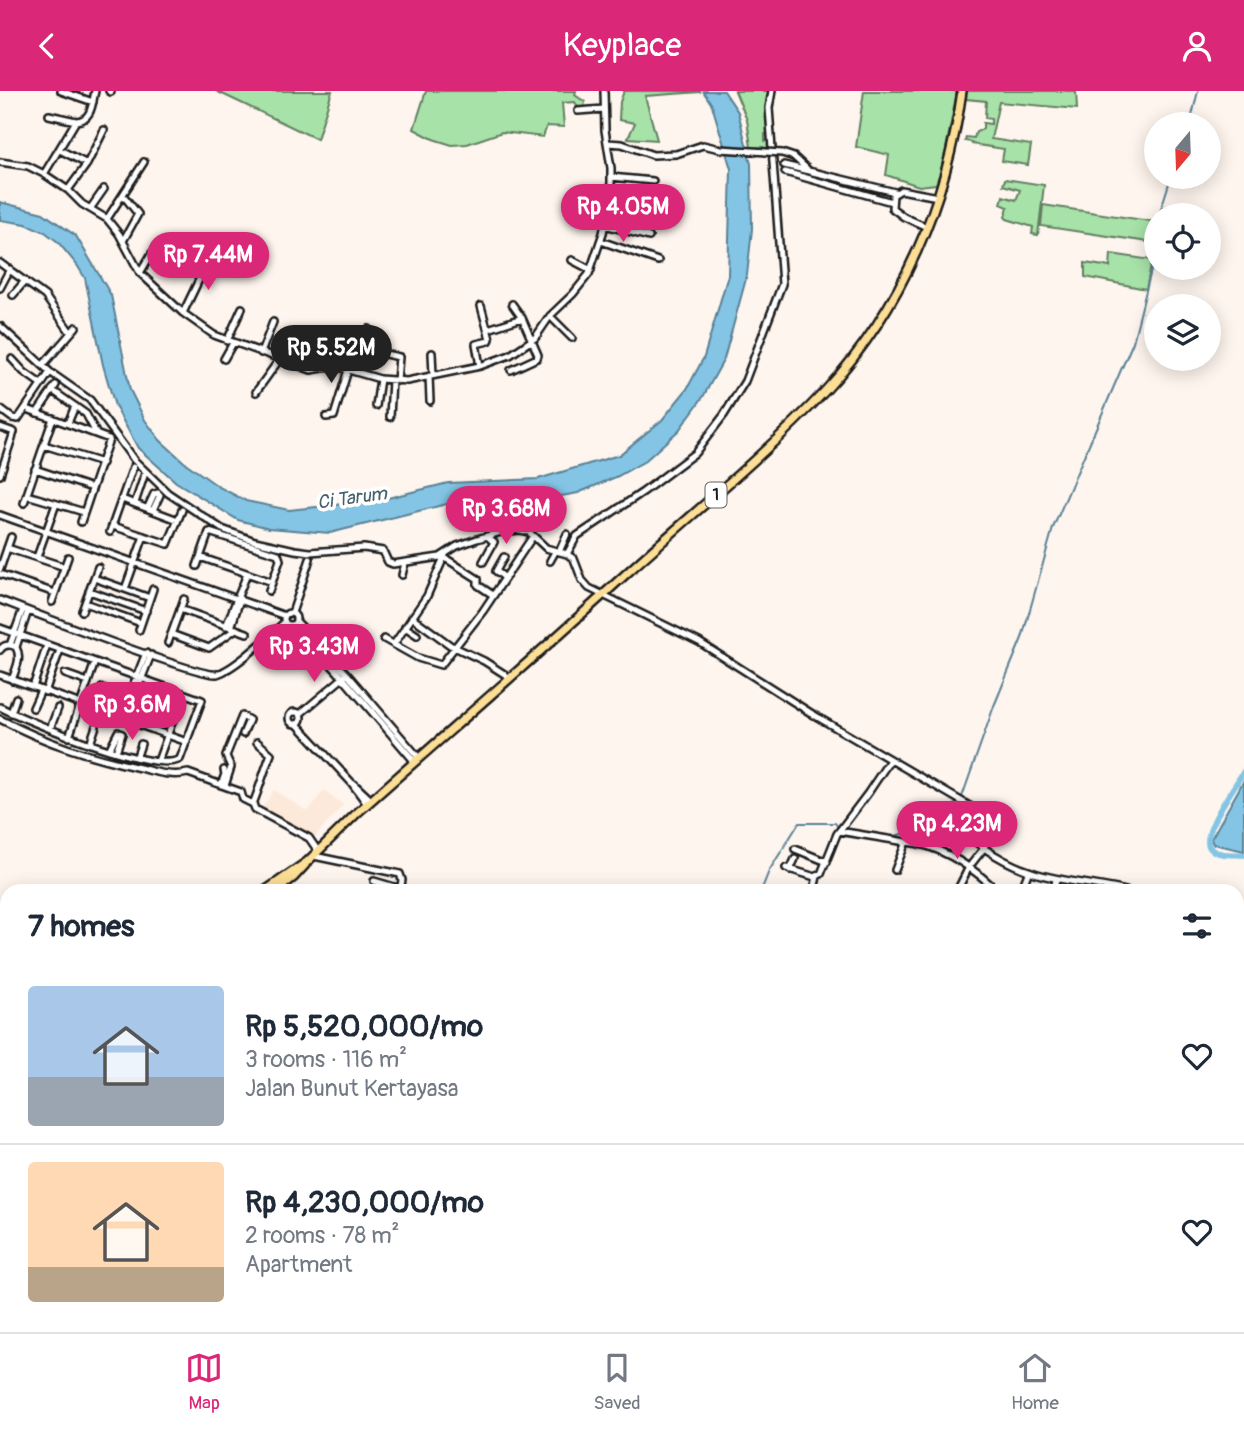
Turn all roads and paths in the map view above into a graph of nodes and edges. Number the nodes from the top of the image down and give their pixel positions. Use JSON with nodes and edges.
{"nodes":[{"id":1,"x":61,"y":91,"type":"edge"},
{"id":2,"x":95,"y":91,"type":"edge"},
{"id":3,"x":604,"y":91,"type":"edge"},
{"id":4,"x":772,"y":91,"type":"edge"},
{"id":5,"x":962,"y":91,"type":"edge"},
{"id":6,"x":93,"y":102,"type":"junction"},
{"id":7,"x":604,"y":109,"type":"junction"},
{"id":8,"x":578,"y":111,"type":"dead end"},
{"id":9,"x":49,"y":115,"type":"dead end"},
{"id":10,"x":76,"y":121,"type":"junction"},
{"id":11,"x":104,"y":130,"type":"dead end"},
{"id":12,"x":607,"y":143,"type":"junction"},
{"id":13,"x":60,"y":150,"type":"junction"},
{"id":14,"x":0,"y":162,"type":"edge"},
{"id":15,"x":144,"y":162,"type":"dead end"},
{"id":16,"x":87,"y":164,"type":"junction"},
{"id":17,"x":784,"y":165,"type":"dead end"},
{"id":18,"x":810,"y":171,"type":"junction"},
{"id":19,"x":785,"y":172,"type":"dead end"},
{"id":20,"x":44,"y":174,"type":"junction"},
{"id":21,"x":611,"y":177,"type":"junction"},
{"id":22,"x":833,"y":177,"type":"junction"},
{"id":23,"x":653,"y":181,"type":"dead end"},
{"id":24,"x":832,"y":185,"type":"junction"},
{"id":25,"x":104,"y":189,"type":"dead end"},
{"id":26,"x":68,"y":190,"type":"junction"},
{"id":27,"x":895,"y":192,"type":"junction"},
{"id":28,"x":123,"y":195,"type":"junction"},
{"id":29,"x":938,"y":197,"type":"junction"},
{"id":30,"x":892,"y":202,"type":"junction"},
{"id":31,"x":90,"y":209,"type":"junction"},
{"id":32,"x":107,"y":219,"type":"junction"},
{"id":33,"x":605,"y":225,"type":"junction"},
{"id":34,"x":927,"y":227,"type":"junction"},
{"id":35,"x":649,"y":237,"type":"dead end"},
{"id":36,"x":122,"y":240,"type":"junction"},
{"id":37,"x":601,"y":241,"type":"junction"},
{"id":38,"x":152,"y":253,"type":"dead end"},
{"id":39,"x":209,"y":259,"type":"dead end"},
{"id":40,"x":572,"y":260,"type":"dead end"},
{"id":41,"x":658,"y":261,"type":"dead end"},
{"id":42,"x":0,"y":263,"type":"edge"},
{"id":43,"x":10,"y":269,"type":"junction"},
{"id":44,"x":591,"y":270,"type":"junction"},
{"id":45,"x":141,"y":273,"type":"junction"},
{"id":46,"x":25,"y":281,"type":"junction"},
{"id":47,"x":0,"y":288,"type":"edge"},
{"id":48,"x":13,"y":295,"type":"dead end"},
{"id":49,"x":512,"y":304,"type":"dead end"},
{"id":50,"x":481,"y":306,"type":"dead end"},
{"id":51,"x":242,"y":308,"type":"dead end"},
{"id":52,"x":183,"y":313,"type":"junction"},
{"id":53,"x":550,"y":316,"type":"junction"},
{"id":54,"x":522,"y":318,"type":"junction"},
{"id":55,"x":273,"y":322,"type":"dead end"},
{"id":56,"x":0,"y":326,"type":"edge"},
{"id":57,"x":76,"y":327,"type":"dead end"},
{"id":58,"x":369,"y":329,"type":"dead end"},
{"id":59,"x":488,"y":329,"type":"junction"},
{"id":60,"x":71,"y":333,"type":"junction"},
{"id":61,"x":572,"y":338,"type":"dead end"},
{"id":62,"x":230,"y":342,"type":"junction"},
{"id":63,"x":532,"y":342,"type":"junction"},
{"id":64,"x":56,"y":350,"type":"junction"},
{"id":65,"x":261,"y":353,"type":"junction"},
{"id":66,"x":432,"y":353,"type":"dead end"},
{"id":67,"x":64,"y":356,"type":"dead end"},
{"id":68,"x":12,"y":359,"type":"dead end"},
{"id":69,"x":224,"y":359,"type":"dead end"},
{"id":70,"x":279,"y":361,"type":"junction"},
{"id":71,"x":43,"y":365,"type":"junction"},
{"id":72,"x":480,"y":366,"type":"junction"},
{"id":73,"x":348,"y":370,"type":"junction"},
{"id":74,"x":511,"y":370,"type":"dead end"},
{"id":75,"x":50,"y":372,"type":"junction"},
{"id":76,"x":431,"y":376,"type":"junction"},
{"id":77,"x":380,"y":379,"type":"junction"},
{"id":78,"x":395,"y":381,"type":"junction"},
{"id":79,"x":41,"y":384,"type":"junction"},
{"id":80,"x":256,"y":392,"type":"dead end"},
{"id":81,"x":430,"y":401,"type":"dead end"},
{"id":82,"x":75,"y":406,"type":"junction"},
{"id":83,"x":376,"y":406,"type":"dead end"},
{"id":84,"x":0,"y":409,"type":"edge"},
{"id":85,"x":30,"y":410,"type":"dead end"},
{"id":86,"x":37,"y":413,"type":"junction"},
{"id":87,"x":326,"y":417,"type":"dead end"},
{"id":88,"x":390,"y":417,"type":"dead end"},
{"id":89,"x":53,"y":418,"type":"junction"},
{"id":90,"x":68,"y":423,"type":"junction"},
{"id":91,"x":0,"y":427,"type":"edge"},
{"id":92,"x":96,"y":434,"type":"junction"},
{"id":93,"x":44,"y":445,"type":"junction"},
{"id":94,"x":3,"y":458,"type":"edge"},
{"id":95,"x":102,"y":463,"type":"junction"},
{"id":96,"x":133,"y":467,"type":"dead end"},
{"id":97,"x":35,"y":469,"type":"junction"},
{"id":98,"x":0,"y":475,"type":"edge"},
{"id":99,"x":144,"y":476,"type":"dead end"},
{"id":100,"x":92,"y":488,"type":"junction"},
{"id":101,"x":27,"y":495,"type":"junction"},
{"id":102,"x":122,"y":499,"type":"junction"},
{"id":103,"x":24,"y":503,"type":"dead end"},
{"id":104,"x":135,"y":503,"type":"junction"},
{"id":105,"x":54,"y":504,"type":"junction"},
{"id":106,"x":182,"y":510,"type":"dead end"},
{"id":107,"x":84,"y":512,"type":"junction"},
{"id":108,"x":0,"y":515,"type":"edge"},
{"id":109,"x":178,"y":520,"type":"junction"},
{"id":110,"x":81,"y":522,"type":"dead end"},
{"id":111,"x":45,"y":531,"type":"junction"},
{"id":112,"x":567,"y":534,"type":"dead end"},
{"id":113,"x":142,"y":535,"type":"junction"},
{"id":114,"x":486,"y":536,"type":"junction"},
{"id":115,"x":533,"y":536,"type":"junction"},
{"id":116,"x":11,"y":537,"type":"dead end"},
{"id":117,"x":7,"y":548,"type":"junction"},
{"id":118,"x":557,"y":552,"type":"junction"},
{"id":119,"x":567,"y":554,"type":"junction"},
{"id":120,"x":36,"y":557,"type":"junction"},
{"id":121,"x":68,"y":557,"type":"dead end"},
{"id":122,"x":200,"y":557,"type":"junction"},
{"id":123,"x":445,"y":557,"type":"junction"},
{"id":124,"x":504,"y":558,"type":"dead end"},
{"id":125,"x":310,"y":559,"type":"dead end"},
{"id":126,"x":550,"y":561,"type":"dead end"},
{"id":127,"x":133,"y":562,"type":"junction"},
{"id":128,"x":483,"y":562,"type":"dead end"},
{"id":129,"x":405,"y":563,"type":"junction"},
{"id":130,"x":197,"y":566,"type":"dead end"},
{"id":131,"x":65,"y":567,"type":"junction"},
{"id":132,"x":98,"y":567,"type":"dead end"},
{"id":133,"x":0,"y":571,"type":"edge"},
{"id":134,"x":247,"y":574,"type":"junction"},
{"id":135,"x":402,"y":575,"type":"dead end"},
{"id":136,"x":504,"y":577,"type":"junction"},
{"id":137,"x":94,"y":578,"type":"junction"},
{"id":138,"x":272,"y":582,"type":"junction"},
{"id":139,"x":124,"y":588,"type":"junction"},
{"id":140,"x":153,"y":589,"type":"dead end"},
{"id":141,"x":89,"y":591,"type":"junction"},
{"id":142,"x":269,"y":591,"type":"dead end"},
{"id":143,"x":55,"y":593,"type":"junction"},
{"id":144,"x":604,"y":594,"type":"junction"},
{"id":145,"x":493,"y":595,"type":"junction"},
{"id":146,"x":150,"y":598,"type":"junction"},
{"id":147,"x":184,"y":599,"type":"dead end"},
{"id":148,"x":0,"y":600,"type":"edge"},
{"id":149,"x":238,"y":601,"type":"junction"},
{"id":150,"x":52,"y":602,"type":"dead end"},
{"id":151,"x":85,"y":603,"type":"junction"},
{"id":152,"x":180,"y":609,"type":"junction"},
{"id":153,"x":25,"y":610,"type":"junction"},
{"id":154,"x":82,"y":611,"type":"dead end"},
{"id":155,"x":146,"y":611,"type":"junction"},
{"id":156,"x":292,"y":613,"type":"junction"},
{"id":157,"x":412,"y":617,"type":"junction"},
{"id":158,"x":285,"y":619,"type":"junction"},
{"id":159,"x":295,"y":622,"type":"junction"},
{"id":160,"x":141,"y":624,"type":"junction"},
{"id":161,"x":231,"y":627,"type":"junction"},
{"id":162,"x":405,"y":627,"type":"junction"},
{"id":163,"x":0,"y":628,"type":"edge"},
{"id":164,"x":139,"y":631,"type":"dead end"},
{"id":165,"x":247,"y":633,"type":"dead end"},
{"id":166,"x":17,"y":634,"type":"junction"},
{"id":167,"x":171,"y":634,"type":"junction"},
{"id":168,"x":393,"y":635,"type":"dead end"},
{"id":169,"x":417,"y":635,"type":"dead end"},
{"id":170,"x":389,"y":642,"type":"junction"},
{"id":171,"x":168,"y":643,"type":"dead end"},
{"id":172,"x":47,"y":645,"type":"junction"},
{"id":173,"x":13,"y":646,"type":"junction"},
{"id":174,"x":456,"y":647,"type":"junction"},
{"id":175,"x":0,"y":650,"type":"edge"},
{"id":176,"x":60,"y":650,"type":"junction"},
{"id":177,"x":149,"y":654,"type":"junction"},
{"id":178,"x":95,"y":662,"type":"junction"},
{"id":179,"x":502,"y":672,"type":"junction"},
{"id":180,"x":65,"y":674,"type":"dead end"},
{"id":181,"x":345,"y":676,"type":"junction"},
{"id":182,"x":509,"y":677,"type":"junction"},
{"id":183,"x":1,"y":678,"type":"edge"},
{"id":184,"x":139,"y":678,"type":"junction"},
{"id":185,"x":12,"y":680,"type":"junction"},
{"id":186,"x":88,"y":683,"type":"junction"},
{"id":187,"x":33,"y":687,"type":"junction"},
{"id":188,"x":498,"y":687,"type":"junction"},
{"id":189,"x":102,"y":688,"type":"dead end"},
{"id":190,"x":135,"y":689,"type":"junction"},
{"id":191,"x":43,"y":691,"type":"junction"},
{"id":192,"x":183,"y":692,"type":"junction"},
{"id":193,"x":121,"y":694,"type":"junction"},
{"id":194,"x":16,"y":698,"type":"dead end"},
{"id":195,"x":80,"y":704,"type":"junction"},
{"id":196,"x":152,"y":706,"type":"dead end"},
{"id":197,"x":0,"y":707,"type":"edge"},
{"id":198,"x":33,"y":708,"type":"dead end"},
{"id":199,"x":58,"y":708,"type":"dead end"},
{"id":200,"x":11,"y":713,"type":"junction"},
{"id":201,"x":175,"y":714,"type":"junction"},
{"id":202,"x":300,"y":714,"type":"junction"},
{"id":203,"x":113,"y":716,"type":"junction"},
{"id":204,"x":0,"y":719,"type":"edge"},
{"id":205,"x":134,"y":723,"type":"junction"},
{"id":206,"x":297,"y":724,"type":"junction"},
{"id":207,"x":96,"y":726,"type":"dead end"},
{"id":208,"x":50,"y":729,"type":"junction"},
{"id":209,"x":243,"y":734,"type":"dead end"},
{"id":210,"x":167,"y":735,"type":"junction"},
{"id":211,"x":69,"y":737,"type":"junction"},
{"id":212,"x":187,"y":742,"type":"junction"},
{"id":213,"x":257,"y":742,"type":"dead end"},
{"id":214,"x":90,"y":744,"type":"junction"},
{"id":215,"x":141,"y":744,"type":"dead end"},
{"id":216,"x":137,"y":757,"type":"junction"},
{"id":217,"x":890,"y":759,"type":"junction"},
{"id":218,"x":417,"y":760,"type":"junction"},
{"id":219,"x":158,"y":761,"type":"junction"},
{"id":220,"x":224,"y":770,"type":"dead end"},
{"id":221,"x":351,"y":782,"type":"junction"},
{"id":222,"x":223,"y":785,"type":"junction"},
{"id":223,"x":369,"y":802,"type":"junction"},
{"id":224,"x":253,"y":804,"type":"junction"},
{"id":225,"x":840,"y":829,"type":"junction"},
{"id":226,"x":959,"y":829,"type":"dead end"},
{"id":227,"x":906,"y":842,"type":"junction"},
{"id":228,"x":984,"y":848,"type":"junction"},
{"id":229,"x":796,"y":849,"type":"dead end"},
{"id":230,"x":313,"y":856,"type":"junction"},
{"id":231,"x":997,"y":856,"type":"junction"},
{"id":232,"x":794,"y":859,"type":"dead end"},
{"id":233,"x":827,"y":862,"type":"junction"},
{"id":234,"x":992,"y":864,"type":"dead end"},
{"id":235,"x":969,"y":867,"type":"junction"},
{"id":236,"x":895,"y":870,"type":"dead end"},
{"id":237,"x":1028,"y":873,"type":"junction"},
{"id":238,"x":817,"y":877,"type":"junction"},
{"id":239,"x":1056,"y":880,"type":"junction"},
{"id":240,"x":374,"y":881,"type":"dead end"},
{"id":241,"x":275,"y":884,"type":"edge"},
{"id":242,"x":284,"y":884,"type":"edge"},
{"id":243,"x":383,"y":884,"type":"edge"},
{"id":244,"x":402,"y":884,"type":"edge"},
{"id":245,"x":815,"y":884,"type":"edge"},
{"id":246,"x":960,"y":884,"type":"edge"},
{"id":247,"x":990,"y":884,"type":"edge"},
{"id":248,"x":1024,"y":884,"type":"edge"},
{"id":249,"x":1055,"y":884,"type":"edge"},
{"id":250,"x":1081,"y":884,"type":"edge"}],
"edges":[{"from":1,"to":6,"type":"street"},
{"from":2,"to":6,"type":"street"},
{"from":3,"to":7,"type":"street"},
{"from":4,"to":119,"type":"street"},
{"from":5,"to":29,"type":"main road","number":"1"},
{"from":6,"to":10,"type":"street"},
{"from":7,"to":8,"type":"street"},
{"from":7,"to":12,"type":"street"},
{"from":9,"to":10,"type":"street"},
{"from":10,"to":13,"type":"street"},
{"from":11,"to":16,"type":"street"},
{"from":12,"to":18,"type":"street","bridge":true},
{"from":12,"to":21,"type":"street"},
{"from":13,"to":16,"type":"street"},
{"from":13,"to":20,"type":"street"},
{"from":14,"to":20,"type":"street"},
{"from":15,"to":28,"type":"street"},
{"from":16,"to":26,"type":"street"},
{"from":17,"to":18,"type":"street"},
{"from":18,"to":22,"type":"street"},
{"from":19,"to":24,"type":"street"},
{"from":20,"to":26,"type":"street"},
{"from":21,"to":23,"type":"street"},
{"from":21,"to":33,"type":"street"},
{"from":22,"to":24,"type":"street"},
{"from":22,"to":27,"type":"street"},
{"from":24,"to":30,"type":"street"},
{"from":25,"to":31,"type":"street"},
{"from":26,"to":31,"type":"street"},
{"from":27,"to":29,"type":"street"},
{"from":27,"to":30,"type":"street"},
{"from":28,"to":32,"type":"street"},
{"from":28,"to":36,"type":"street"},
{"from":29,"to":34,"type":"main road","number":"1"},
{"from":30,"to":34,"type":"street"},
{"from":31,"to":32,"type":"street"},
{"from":32,"to":36,"type":"street"},
{"from":33,"to":35,"type":"street"},
{"from":33,"to":37,"type":"street"},
{"from":34,"to":144,"type":"main road","number":"1"},
{"from":36,"to":45,"type":"street"},
{"from":37,"to":41,"type":"street"},
{"from":37,"to":44,"type":"street"},
{"from":38,"to":45,"type":"street"},
{"from":39,"to":52,"type":"street"},
{"from":40,"to":44,"type":"street"},
{"from":42,"to":43,"type":"street"},
{"from":43,"to":46,"type":"street"},
{"from":43,"to":47,"type":"street"},
{"from":44,"to":53,"type":"street"},
{"from":45,"to":52,"type":"street"},
{"from":46,"to":48,"type":"street"},
{"from":46,"to":60,"type":"street"},
{"from":49,"to":54,"type":"street"},
{"from":50,"to":59,"type":"street"},
{"from":51,"to":62,"type":"street"},
{"from":52,"to":62,"type":"street"},
{"from":53,"to":61,"type":"street"},
{"from":53,"to":63,"type":"street"},
{"from":54,"to":59,"type":"street"},
{"from":54,"to":63,"type":"street"},
{"from":55,"to":65,"type":"street"},
{"from":56,"to":71,"type":"street"},
{"from":57,"to":60,"type":"street"},
{"from":58,"to":78,"type":"street"},
{"from":59,"to":72,"type":"street"},
{"from":60,"to":64,"type":"street"},
{"from":62,"to":65,"type":"street"},
{"from":62,"to":69,"type":"street"},
{"from":63,"to":72,"type":"street"},
{"from":63,"to":74,"type":"street"},
{"from":64,"to":67,"type":"street"},
{"from":64,"to":71,"type":"street"},
{"from":65,"to":70,"type":"street"},
{"from":66,"to":76,"type":"street"},
{"from":68,"to":79,"type":"street"},
{"from":70,"to":73,"type":"street"},
{"from":70,"to":80,"type":"street"},
{"from":71,"to":75,"type":"street"},
{"from":72,"to":76,"type":"street"},
{"from":73,"to":77,"type":"street"},
{"from":73,"to":87,"type":"street"},
{"from":75,"to":79,"type":"street"},
{"from":75,"to":129,"type":"street"},
{"from":76,"to":78,"type":"street"},
{"from":76,"to":81,"type":"street"},
{"from":77,"to":78,"type":"street"},
{"from":77,"to":83,"type":"street"},
{"from":78,"to":88,"type":"street"},
{"from":79,"to":84,"type":"street"},
{"from":82,"to":86,"type":"street"},
{"from":82,"to":90,"type":"street"},
{"from":82,"to":92,"type":"street"},
{"from":85,"to":86,"type":"street"},
{"from":86,"to":89,"type":"street"},
{"from":89,"to":90,"type":"street"},
{"from":89,"to":93,"type":"street"},
{"from":90,"to":92,"type":"street"},
{"from":91,"to":94,"type":"street"},
{"from":92,"to":95,"type":"street"},
{"from":93,"to":95,"type":"street"},
{"from":93,"to":97,"type":"street"},
{"from":94,"to":98,"type":"street"},
{"from":95,"to":100,"type":"street"},
{"from":96,"to":102,"type":"street"},
{"from":97,"to":100,"type":"street"},
{"from":97,"to":101,"type":"street"},
{"from":99,"to":104,"type":"street"},
{"from":100,"to":107,"type":"street"},
{"from":101,"to":103,"type":"street"},
{"from":101,"to":105,"type":"street"},
{"from":102,"to":104,"type":"street"},
{"from":102,"to":113,"type":"street"},
{"from":104,"to":109,"type":"street"},
{"from":105,"to":107,"type":"street"},
{"from":105,"to":111,"type":"street"},
{"from":106,"to":109,"type":"street"},
{"from":107,"to":110,"type":"street"},
{"from":108,"to":111,"type":"street"},
{"from":109,"to":113,"type":"street"},
{"from":111,"to":120,"type":"street"},
{"from":111,"to":127,"type":"street"},
{"from":112,"to":118,"type":"street"},
{"from":113,"to":127,"type":"street"},
{"from":114,"to":115,"type":"street"},
{"from":114,"to":123,"type":"street"},
{"from":114,"to":128,"type":"street"},
{"from":115,"to":118,"type":"street"},
{"from":115,"to":136,"type":"street"},
{"from":116,"to":117,"type":"street"},
{"from":117,"to":120,"type":"street"},
{"from":117,"to":133,"type":"street"},
{"from":118,"to":119,"type":"street"},
{"from":118,"to":126,"type":"street"},
{"from":119,"to":144,"type":"street"},
{"from":120,"to":131,"type":"street"},
{"from":121,"to":131,"type":"street"},
{"from":122,"to":130,"type":"street"},
{"from":122,"to":134,"type":"street"},
{"from":122,"to":138,"type":"street"},
{"from":123,"to":129,"type":"street"},
{"from":123,"to":145,"type":"street"},
{"from":123,"to":157,"type":"street"},
{"from":124,"to":136,"type":"street"},
{"from":125,"to":156,"type":"street"},
{"from":127,"to":139,"type":"street"},
{"from":127,"to":149,"type":"street"},
{"from":129,"to":135,"type":"street"},
{"from":131,"to":143,"type":"street"},
{"from":132,"to":137,"type":"street"},
{"from":133,"to":143,"type":"street"},
{"from":134,"to":138,"type":"street"},
{"from":134,"to":149,"type":"street"},
{"from":136,"to":145,"type":"street"},
{"from":137,"to":139,"type":"street"},
{"from":137,"to":141,"type":"street"},
{"from":138,"to":142,"type":"street"},
{"from":139,"to":146,"type":"street"},
{"from":140,"to":146,"type":"street"},
{"from":141,"to":151,"type":"street"},
{"from":141,"to":155,"type":"street"},
{"from":143,"to":150,"type":"street"},
{"from":144,"to":182,"type":"main road","number":"1"},
{"from":144,"to":217,"type":"street"},
{"from":145,"to":174,"type":"street"},
{"from":146,"to":155,"type":"street"},
{"from":147,"to":152,"type":"street"},
{"from":148,"to":153,"type":"street"},
{"from":149,"to":158,"type":"street"},
{"from":149,"to":161,"type":"street"},
{"from":151,"to":154,"type":"street"},
{"from":151,"to":160,"type":"street"},
{"from":152,"to":161,"type":"street"},
{"from":152,"to":167,"type":"street"},
{"from":153,"to":166,"type":"street"},
{"from":153,"to":177,"type":"street"},
{"from":155,"to":160,"type":"street"},
{"from":156,"to":158,"type":"street"},
{"from":156,"to":159,"type":"street"},
{"from":157,"to":162,"type":"street"},
{"from":157,"to":174,"type":"street"},
{"from":158,"to":159,"type":"street"},
{"from":158,"to":177,"type":"street"},
{"from":159,"to":181,"type":"street"},
{"from":160,"to":164,"type":"street"},
{"from":161,"to":165,"type":"street"},
{"from":161,"to":167,"type":"street"},
{"from":162,"to":169,"type":"street"},
{"from":162,"to":170,"type":"street"},
{"from":163,"to":166,"type":"street"},
{"from":166,"to":172,"type":"street"},
{"from":166,"to":173,"type":"street"},
{"from":167,"to":171,"type":"street"},
{"from":168,"to":170,"type":"street"},
{"from":170,"to":174,"type":"street"},
{"from":172,"to":176,"type":"street"},
{"from":172,"to":187,"type":"street"},
{"from":173,"to":175,"type":"street"},
{"from":173,"to":185,"type":"street"},
{"from":174,"to":179,"type":"street"},
{"from":176,"to":178,"type":"street"},
{"from":176,"to":191,"type":"street"},
{"from":177,"to":184,"type":"street"},
{"from":178,"to":184,"type":"street"},
{"from":178,"to":186,"type":"street"},
{"from":179,"to":182,"type":"street"},
{"from":179,"to":188,"type":"street"},
{"from":180,"to":186,"type":"street"},
{"from":181,"to":202,"type":"street"},
{"from":181,"to":218,"type":"street"},
{"from":182,"to":188,"type":"main road","number":"1"},
{"from":183,"to":185,"type":"street"},
{"from":184,"to":190,"type":"street"},
{"from":184,"to":192,"type":"street"},
{"from":185,"to":187,"type":"street"},
{"from":186,"to":195,"type":"street"},
{"from":187,"to":191,"type":"street"},
{"from":188,"to":218,"type":"main road","number":"1"},
{"from":189,"to":193,"type":"street"},
{"from":190,"to":193,"type":"street"},
{"from":190,"to":205,"type":"street"},
{"from":191,"to":195,"type":"street"},
{"from":191,"to":198,"type":"street"},
{"from":192,"to":201,"type":"street"},
{"from":192,"to":212,"type":"street"},
{"from":193,"to":203,"type":"street"},
{"from":194,"to":200,"type":"street"},
{"from":195,"to":203,"type":"street"},
{"from":195,"to":211,"type":"street"},
{"from":196,"to":201,"type":"street"},
{"from":197,"to":200,"type":"street"},
{"from":199,"to":208,"type":"street"},
{"from":200,"to":208,"type":"street"},
{"from":201,"to":210,"type":"street"},
{"from":202,"to":206,"type":"street"},
{"from":202,"to":206,"type":"street"},
{"from":203,"to":205,"type":"street"},
{"from":204,"to":222,"type":"street"},
{"from":205,"to":210,"type":"street"},
{"from":206,"to":221,"type":"street"},
{"from":207,"to":214,"type":"street"},
{"from":208,"to":211,"type":"street"},
{"from":209,"to":222,"type":"street"},
{"from":210,"to":212,"type":"street"},
{"from":210,"to":219,"type":"street"},
{"from":211,"to":214,"type":"street"},
{"from":212,"to":219,"type":"street"},
{"from":213,"to":224,"type":"street"},
{"from":214,"to":216,"type":"street"},
{"from":215,"to":216,"type":"street"},
{"from":216,"to":219,"type":"street"},
{"from":217,"to":225,"type":"street"},
{"from":217,"to":228,"type":"street"},
{"from":218,"to":223,"type":"main road","number":"1"},
{"from":220,"to":222,"type":"street"},
{"from":221,"to":223,"type":"street"},
{"from":221,"to":223,"type":"street"},
{"from":222,"to":224,"type":"street"},
{"from":223,"to":230,"type":"main road","number":"1"},
{"from":224,"to":230,"type":"street"},
{"from":225,"to":227,"type":"street"},
{"from":225,"to":233,"type":"street"},
{"from":226,"to":228,"type":"street"},
{"from":227,"to":235,"type":"street"},
{"from":227,"to":236,"type":"street"},
{"from":228,"to":231,"type":"street"},
{"from":228,"to":235,"type":"street"},
{"from":229,"to":233,"type":"street"},
{"from":230,"to":241,"type":"main road","number":"1"},
{"from":230,"to":242,"type":"main road","number":"1"},
{"from":230,"to":244,"type":"street"},
{"from":231,"to":234,"type":"street"},
{"from":231,"to":237,"type":"street"},
{"from":232,"to":238,"type":"street"},
{"from":233,"to":238,"type":"street"},
{"from":235,"to":246,"type":"street"},
{"from":235,"to":247,"type":"street"},
{"from":237,"to":239,"type":"street"},
{"from":237,"to":248,"type":"street"},
{"from":238,"to":245,"type":"street"},
{"from":239,"to":249,"type":"street"},
{"from":239,"to":250,"type":"street"},
{"from":240,"to":243,"type":"street"}]}
